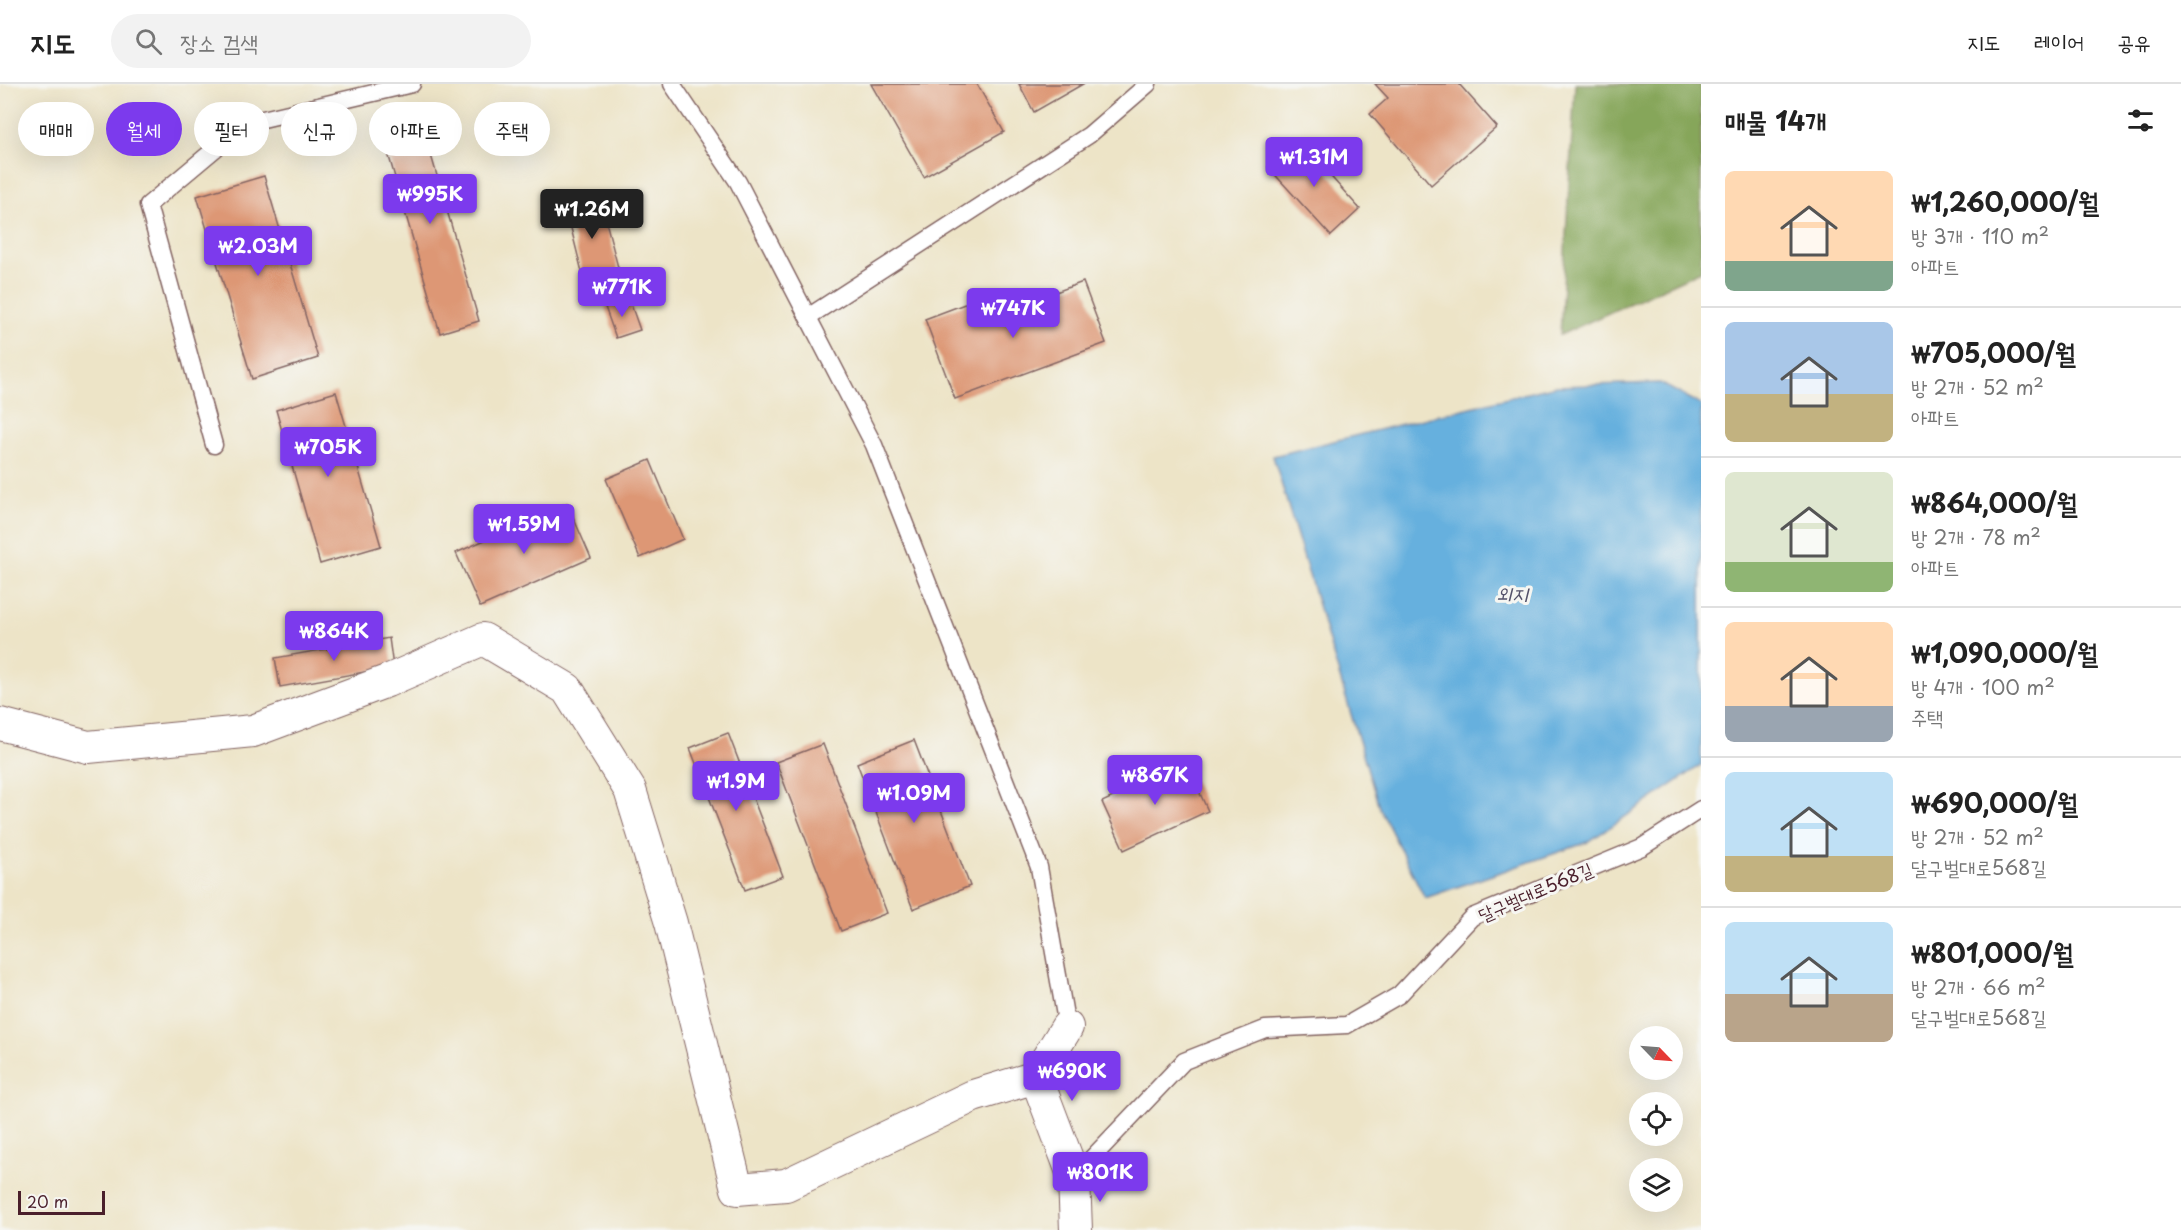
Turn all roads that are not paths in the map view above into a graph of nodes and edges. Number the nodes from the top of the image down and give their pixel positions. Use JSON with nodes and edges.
{"nodes":[{"id":1,"x":412,"y":84,"type":"edge"},
{"id":2,"x":672,"y":84,"type":"edge"},
{"id":3,"x":1148,"y":84,"type":"edge"},
{"id":4,"x":808,"y":317,"type":"junction"},
{"id":5,"x":214,"y":445,"type":"dead end"},
{"id":6,"x":0,"y":724,"type":"edge"},
{"id":7,"x":1701,"y":809,"type":"edge"},
{"id":8,"x":1067,"y":1027,"type":"joint"},
{"id":9,"x":1036,"y":1077,"type":"junction"},
{"id":10,"x":1074,"y":1178,"type":"junction"},
{"id":11,"x":1076,"y":1230,"type":"edge"}],
"edges":[{"from":1,"to":5,"type":"lane"},
{"from":2,"to":4,"type":"lane"},
{"from":3,"to":4,"type":"lane"},
{"from":4,"to":8,"type":"lane"},
{"from":6,"to":9,"type":"street"},
{"from":7,"to":10,"type":"lane","name":"달구벌대로568길"},
{"from":8,"to":9,"type":"street"},
{"from":9,"to":10,"type":"street"},
{"from":10,"to":11,"type":"street"}]}
